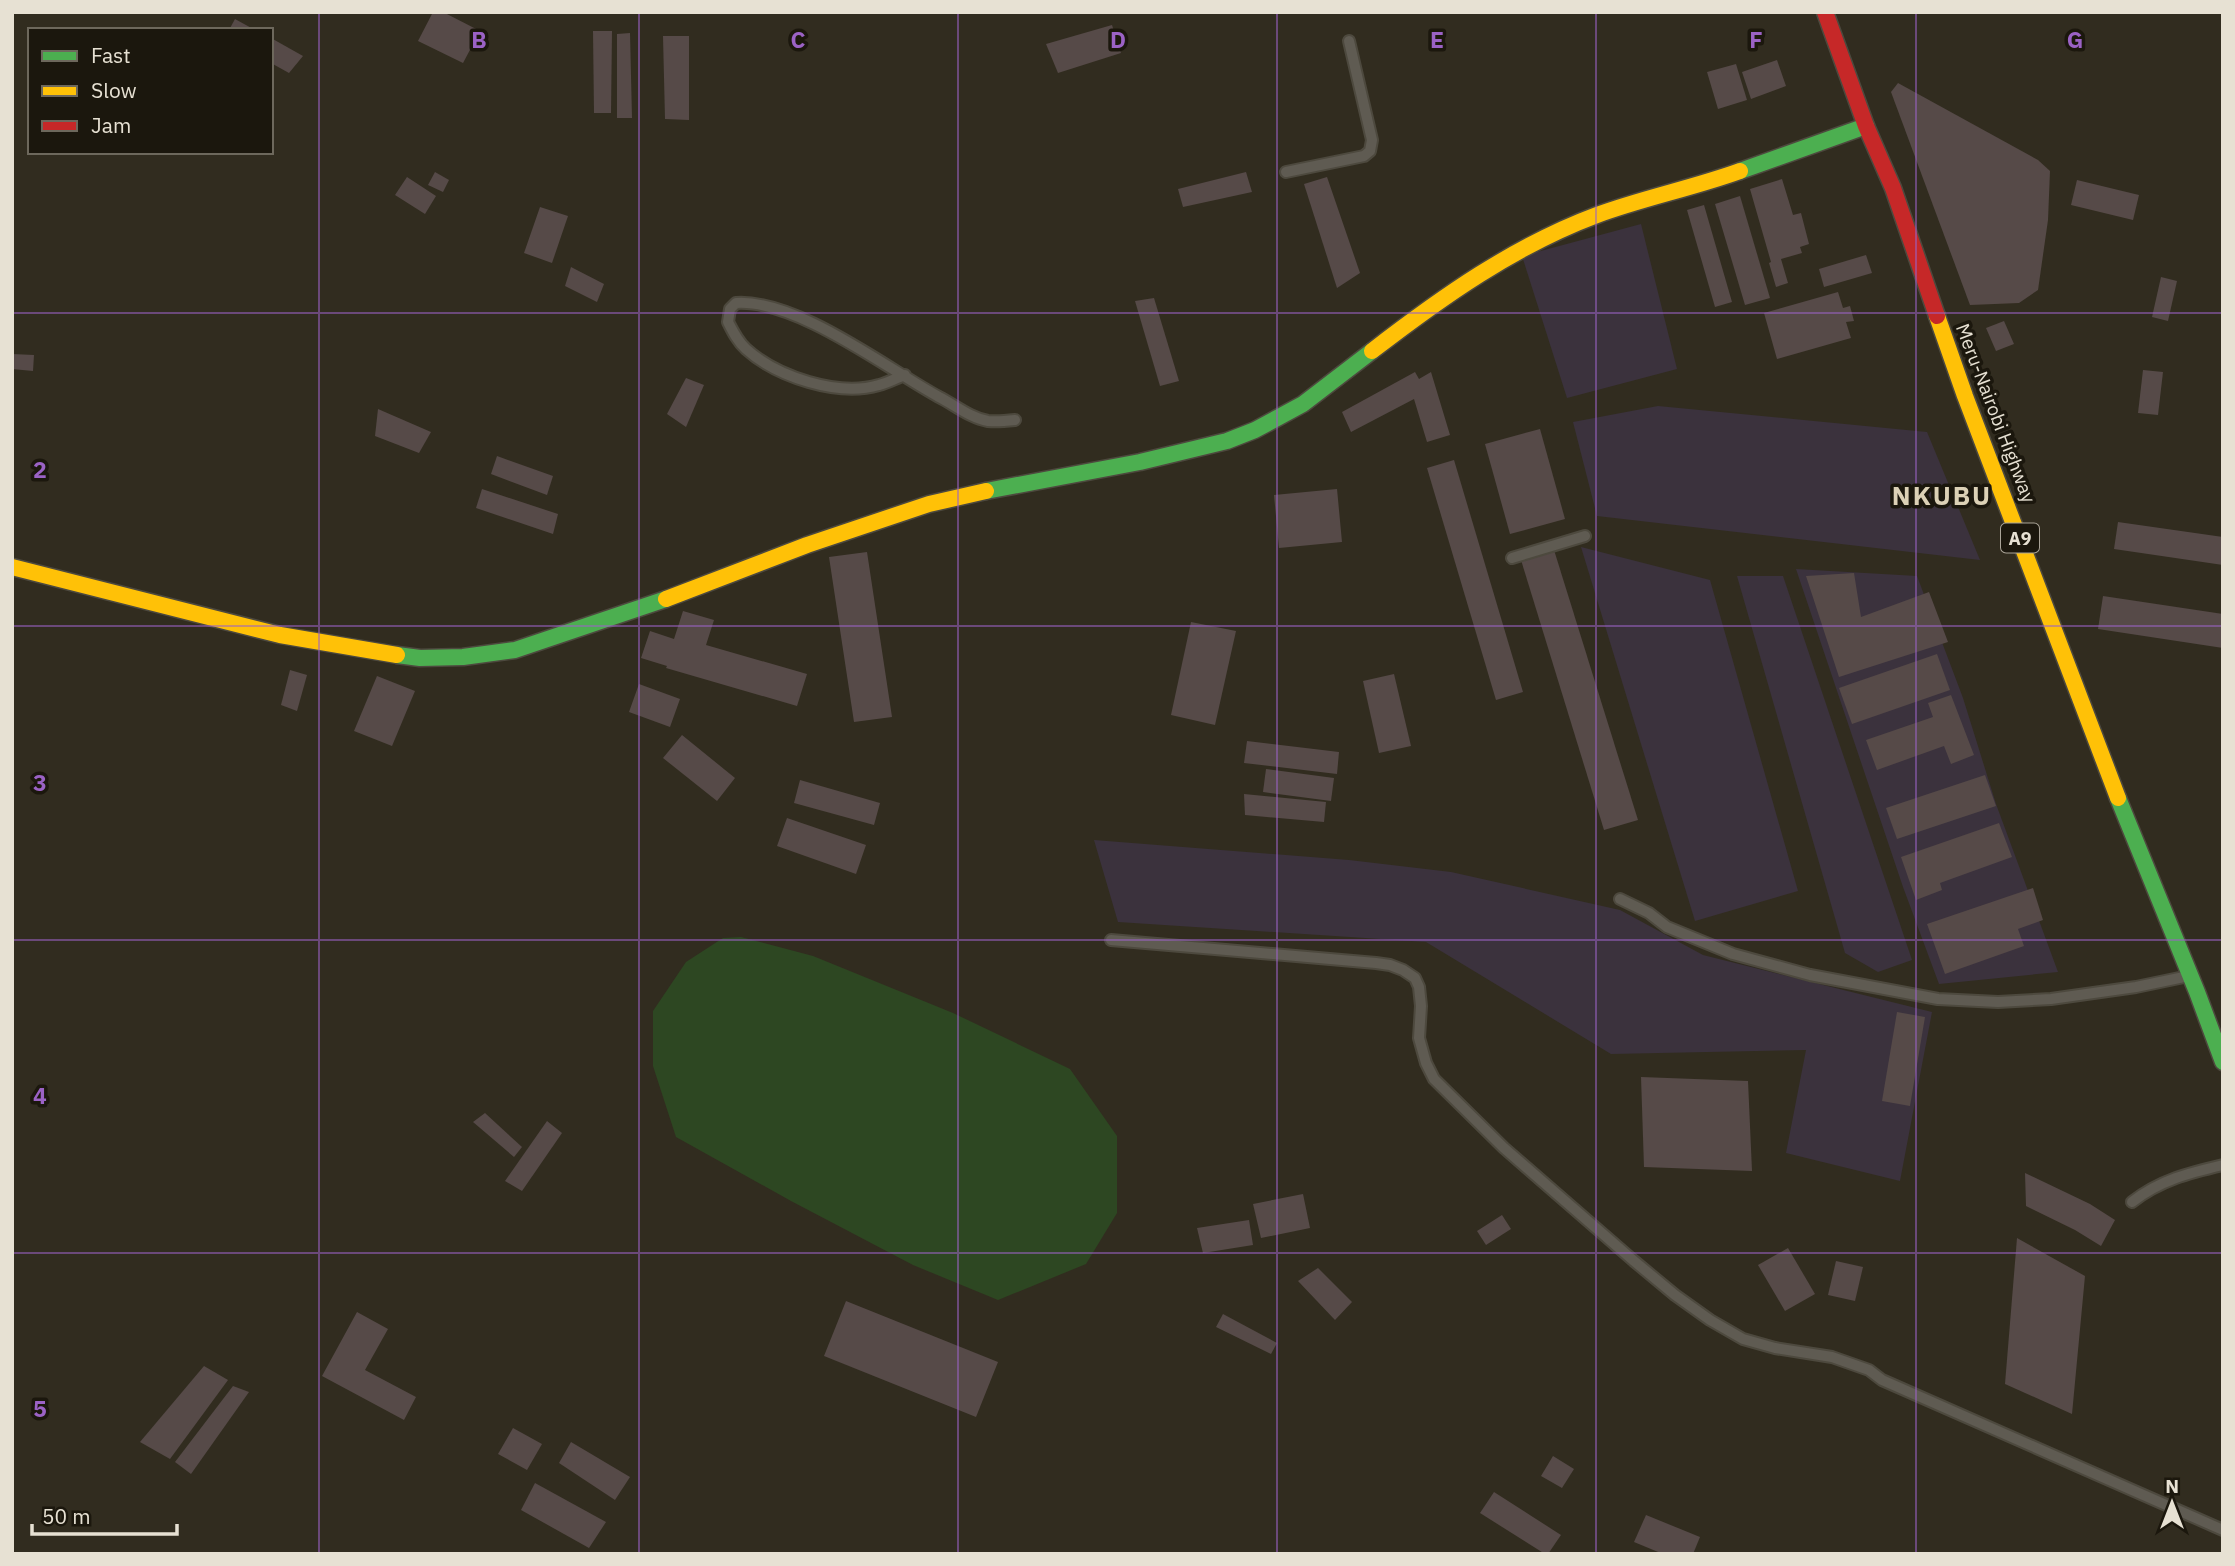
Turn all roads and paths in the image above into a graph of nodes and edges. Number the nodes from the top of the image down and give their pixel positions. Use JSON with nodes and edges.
{"nodes":[{"id":1,"x":1825,"y":12,"type":"edge"},
{"id":2,"x":1349,"y":41,"type":"dead end"},
{"id":3,"x":1866,"y":125,"type":"junction"},
{"id":4,"x":1286,"y":172,"type":"dead end"},
{"id":5,"x":905,"y":375,"type":"junction"},
{"id":6,"x":1015,"y":420,"type":"dead end"},
{"id":7,"x":1585,"y":536,"type":"dead end"},
{"id":8,"x":1512,"y":558,"type":"dead end"},
{"id":9,"x":12,"y":567,"type":"edge"},
{"id":10,"x":1620,"y":899,"type":"dead end"},
{"id":11,"x":1111,"y":940,"type":"dead end"},
{"id":12,"x":2190,"y":975,"type":"junction"},
{"id":13,"x":2223,"y":1062,"type":"edge"},
{"id":14,"x":2223,"y":1165,"type":"edge"},
{"id":15,"x":2132,"y":1202,"type":"dead end"},
{"id":16,"x":2223,"y":1530,"type":"edge"}],
"edges":[{"from":1,"to":3,"type":"main road","name":"Meru-Nairobi Highway","number":"A9"},
{"from":2,"to":4,"type":"lane"},
{"from":3,"to":9,"type":"main road"},
{"from":3,"to":12,"type":"main road","name":"Meru-Nairobi Highway","number":"A9"},
{"from":5,"to":5,"type":"lane"},
{"from":5,"to":6,"type":"lane"},
{"from":7,"to":8,"type":"lane"},
{"from":10,"to":12,"type":"lane"},
{"from":11,"to":16,"type":"lane"},
{"from":12,"to":13,"type":"main road","name":"Meru-Nairobi Highway","number":"A9"},
{"from":14,"to":15,"type":"lane"}]}
